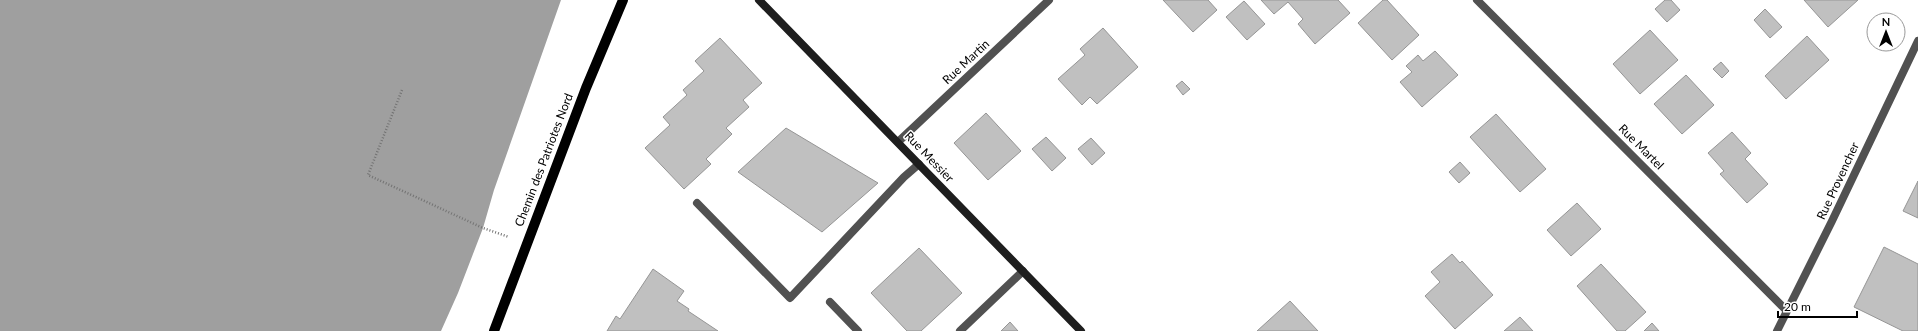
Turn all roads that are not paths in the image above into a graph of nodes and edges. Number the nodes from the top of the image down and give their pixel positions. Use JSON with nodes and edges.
{"nodes":[{"id":1,"x":623,"y":0,"type":"edge"},
{"id":2,"x":759,"y":0,"type":"edge"},
{"id":3,"x":1049,"y":0,"type":"edge"},
{"id":4,"x":1477,"y":0,"type":"edge"},
{"id":5,"x":1918,"y":41,"type":"edge"},
{"id":6,"x":898,"y":142,"type":"junction"},
{"id":7,"x":919,"y":164,"type":"junction"},
{"id":8,"x":697,"y":203,"type":"dead end"},
{"id":9,"x":1023,"y":271,"type":"junction"},
{"id":10,"x":830,"y":302,"type":"dead end"},
{"id":11,"x":1788,"y":311,"type":"junction"},
{"id":12,"x":494,"y":331,"type":"edge"},
{"id":13,"x":858,"y":331,"type":"edge"},
{"id":14,"x":960,"y":331,"type":"edge"},
{"id":15,"x":1081,"y":331,"type":"edge"},
{"id":16,"x":1777,"y":331,"type":"edge"}],
"edges":[{"from":1,"to":12,"type":"main road","name":"Chemin des Patriotes Nord"},
{"from":2,"to":6,"type":"street","name":"Rue Messier"},
{"from":3,"to":6,"type":"street","name":"Rue Martin"},
{"from":4,"to":11,"type":"street","name":"Rue Martel"},
{"from":5,"to":11,"type":"street","name":"Rue Provencher"},
{"from":6,"to":7,"type":"street","name":"Rue Messier"},
{"from":7,"to":8,"type":"street"},
{"from":7,"to":9,"type":"street","name":"Rue Messier"},
{"from":9,"to":14,"type":"street"},
{"from":9,"to":15,"type":"street","name":"Rue Messier"},
{"from":10,"to":13,"type":"street"},
{"from":11,"to":16,"type":"street","name":"Rue Provencher"}]}
